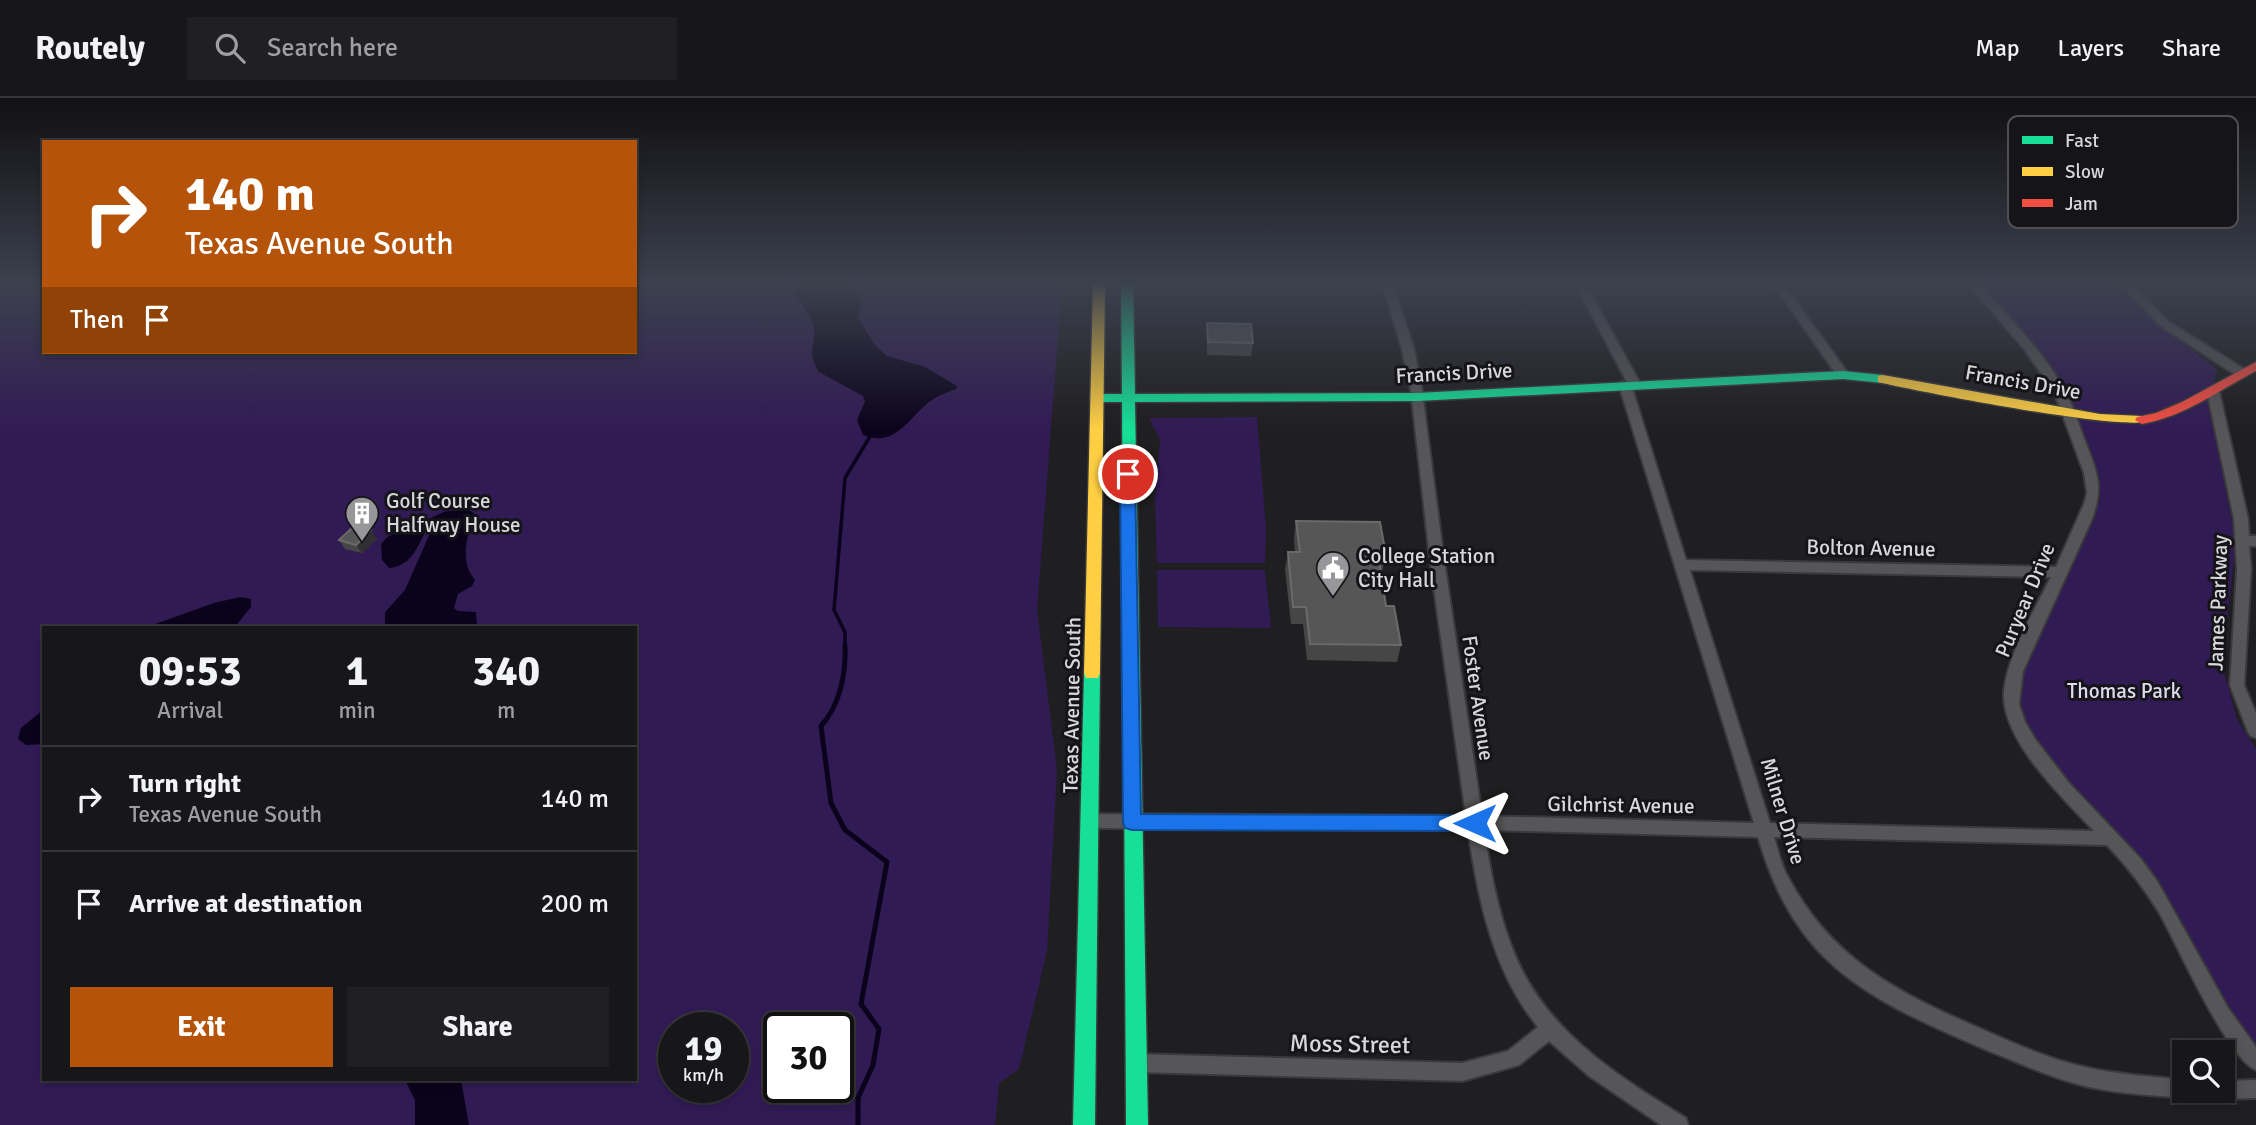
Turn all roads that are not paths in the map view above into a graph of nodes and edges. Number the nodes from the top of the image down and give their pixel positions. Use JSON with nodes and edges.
{"nodes":[{"id":1,"x":1098,"y":333,"type":"edge"},
{"id":2,"x":1127,"y":333,"type":"edge"},
{"id":3,"x":1404,"y":333,"type":"edge"},
{"id":4,"x":1604,"y":333,"type":"edge"},
{"id":5,"x":1813,"y":333,"type":"edge"},
{"id":6,"x":2015,"y":333,"type":"edge"},
{"id":7,"x":2179,"y":333,"type":"edge"},
{"id":8,"x":2256,"y":366,"type":"edge"},
{"id":9,"x":2240,"y":372,"type":"junction"},
{"id":10,"x":1843,"y":375,"type":"junction"},
{"id":11,"x":1630,"y":385,"type":"junction"},
{"id":12,"x":2213,"y":391,"type":"junction"},
{"id":13,"x":1417,"y":397,"type":"junction"},
{"id":14,"x":1097,"y":398,"type":"junction"},
{"id":15,"x":1127,"y":398,"type":"junction"},
{"id":16,"x":2068,"y":412,"type":"junction"},
{"id":17,"x":2241,"y":541,"type":"junction"},
{"id":18,"x":2256,"y":541,"type":"edge"},
{"id":19,"x":1683,"y":565,"type":"junction"},
{"id":20,"x":2059,"y":572,"type":"junction"},
{"id":21,"x":2256,"y":732,"type":"edge"},
{"id":22,"x":1091,"y":821,"type":"junction"},
{"id":23,"x":1132,"y":822,"type":"junction"},
{"id":24,"x":1475,"y":823,"type":"junction"},
{"id":25,"x":1764,"y":829,"type":"junction"},
{"id":26,"x":2108,"y":838,"type":"junction"},
{"id":27,"x":1550,"y":1029,"type":"junction"},
{"id":28,"x":2256,"y":1061,"type":"edge"},
{"id":29,"x":1135,"y":1063,"type":"junction"},
{"id":30,"x":2172,"y":1088,"type":"edge"},
{"id":31,"x":2235,"y":1090,"type":"edge"},
{"id":32,"x":2256,"y":1090,"type":"edge"},
{"id":33,"x":1084,"y":1125,"type":"edge"},
{"id":34,"x":1137,"y":1125,"type":"edge"},
{"id":35,"x":1679,"y":1125,"type":"edge"}],
"edges":[{"from":1,"to":14,"type":"main road","name":"Texas Avenue South"},
{"from":2,"to":15,"type":"main road"},
{"from":3,"to":13,"type":"street","name":"Foster Avenue"},
{"from":4,"to":11,"type":"street","name":"Milner Drive"},
{"from":5,"to":10,"type":"street"},
{"from":6,"to":16,"type":"street","name":"Puryear Drive"},
{"from":7,"to":9,"type":"street"},
{"from":8,"to":9,"type":"main road","name":"Francis Drive"},
{"from":9,"to":12,"type":"main road","name":"Francis Drive"},
{"from":10,"to":11,"type":"main road","name":"Francis Drive"},
{"from":10,"to":16,"type":"main road","name":"Francis Drive"},
{"from":11,"to":13,"type":"main road","name":"Francis Drive"},
{"from":11,"to":19,"type":"street","name":"Milner Drive"},
{"from":12,"to":16,"type":"main road","name":"Francis Drive"},
{"from":12,"to":17,"type":"street","name":"James Parkway"},
{"from":13,"to":15,"type":"main road","name":"Francis Drive"},
{"from":13,"to":24,"type":"street","name":"Foster Avenue"},
{"from":14,"to":15,"type":"main road","name":"Francis Drive"},
{"from":14,"to":22,"type":"main road","name":"Texas Avenue South"},
{"from":15,"to":23,"type":"main road"},
{"from":16,"to":20,"type":"street","name":"Puryear Drive"},
{"from":17,"to":18,"type":"street"},
{"from":17,"to":21,"type":"street","name":"James Parkway"},
{"from":19,"to":20,"type":"street","name":"Bolton Avenue"},
{"from":19,"to":25,"type":"street","name":"Milner Drive"},
{"from":20,"to":26,"type":"street","name":"Puryear Drive"},
{"from":22,"to":23,"type":"street","name":"Gilchrist Avenue"},
{"from":22,"to":33,"type":"main road","name":"Texas Avenue South"},
{"from":23,"to":24,"type":"street","name":"Gilchrist Avenue"},
{"from":23,"to":29,"type":"main road"},
{"from":24,"to":25,"type":"street","name":"Gilchrist Avenue"},
{"from":24,"to":27,"type":"street","name":"Foster Avenue"},
{"from":25,"to":26,"type":"street","name":"Gilchrist Avenue"},
{"from":25,"to":30,"type":"street","name":"Milner Drive"},
{"from":26,"to":28,"type":"street","name":"Puryear Drive"},
{"from":27,"to":29,"type":"street","name":"Moss Street"},
{"from":27,"to":35,"type":"street","name":"Foster Avenue"},
{"from":29,"to":34,"type":"main road"},
{"from":31,"to":32,"type":"street"}]}
